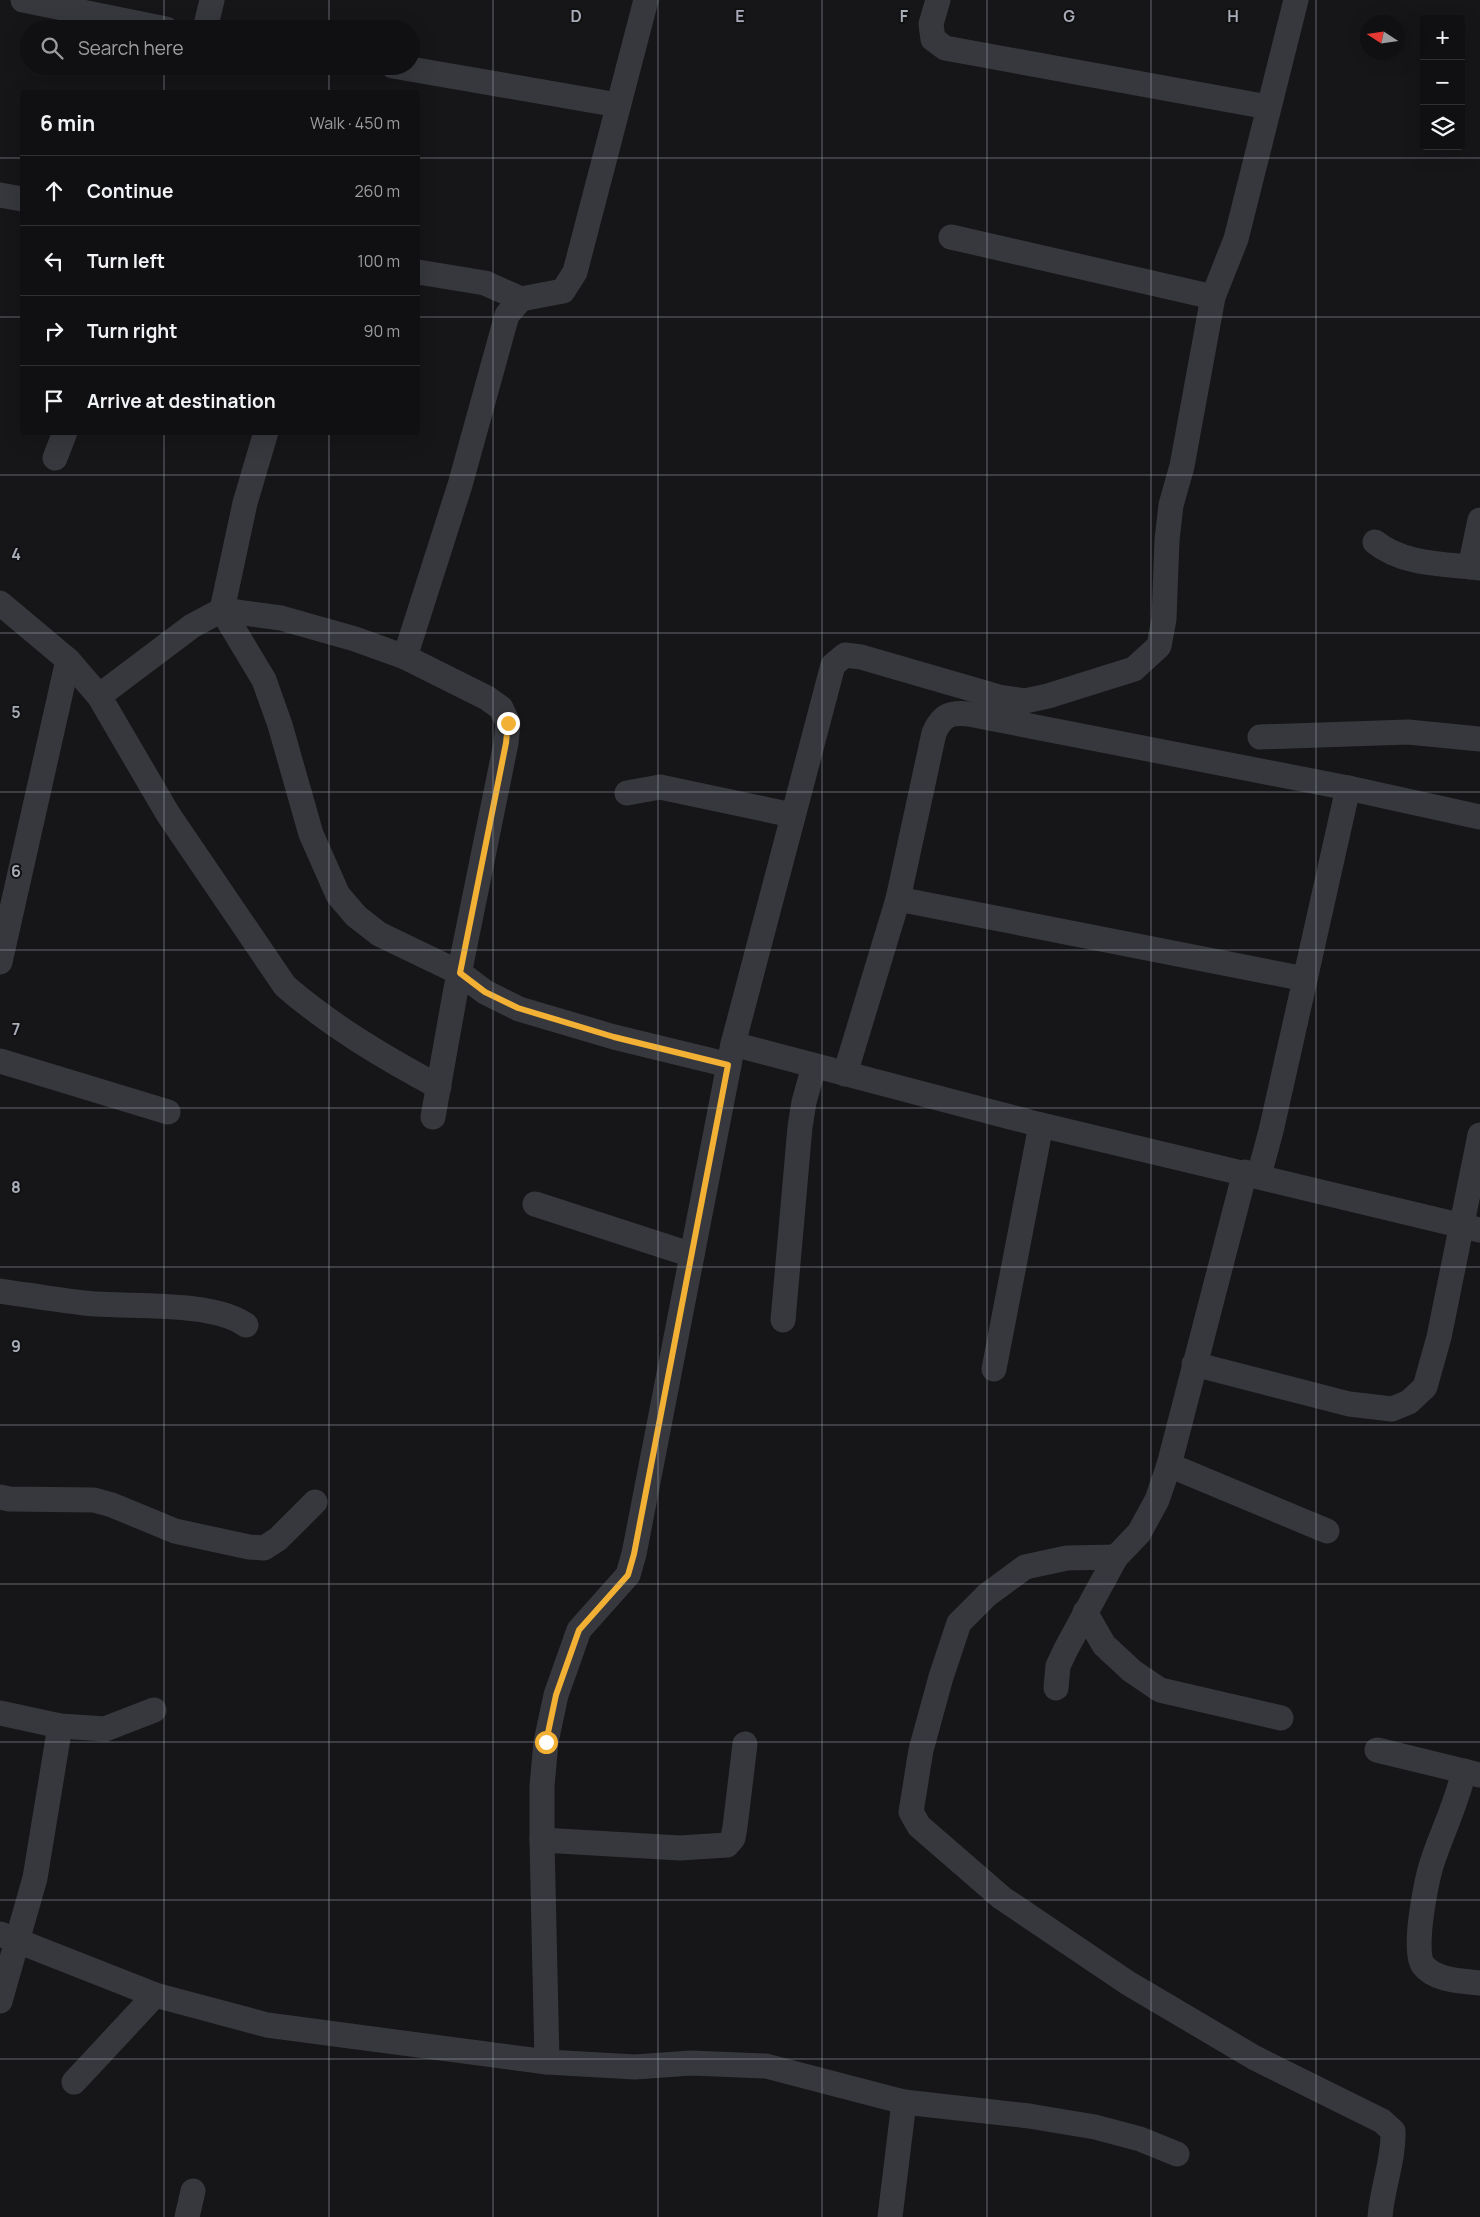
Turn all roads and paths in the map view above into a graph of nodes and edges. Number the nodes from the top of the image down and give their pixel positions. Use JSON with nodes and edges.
{"nodes":[{"id":1,"x":22,"y":0,"type":"edge"},
{"id":2,"x":212,"y":0,"type":"edge"},
{"id":3,"x":646,"y":0,"type":"edge"},
{"id":4,"x":938,"y":0,"type":"edge"},
{"id":5,"x":1296,"y":0,"type":"edge"},
{"id":6,"x":121,"y":20,"type":"edge"},
{"id":7,"x":207,"y":20,"type":"edge"},
{"id":8,"x":420,"y":71,"type":"edge"},
{"id":9,"x":618,"y":106,"type":"junction"},
{"id":10,"x":1268,"y":107,"type":"junction"},
{"id":11,"x":0,"y":195,"type":"edge"},
{"id":12,"x":20,"y":199,"type":"edge"},
{"id":13,"x":951,"y":237,"type":"dead end"},
{"id":14,"x":420,"y":272,"type":"edge"},
{"id":15,"x":1213,"y":297,"type":"junction"},
{"id":16,"x":521,"y":299,"type":"junction"},
{"id":17,"x":64,"y":435,"type":"edge"},
{"id":18,"x":265,"y":435,"type":"edge"},
{"id":19,"x":55,"y":458,"type":"dead end"},
{"id":20,"x":1480,"y":520,"type":"edge"},
{"id":21,"x":1375,"y":542,"type":"dead end"},
{"id":22,"x":1475,"y":567,"type":"edge"},
{"id":23,"x":0,"y":603,"type":"edge"},
{"id":24,"x":222,"y":610,"type":"junction"},
{"id":25,"x":405,"y":657,"type":"junction"},
{"id":26,"x":68,"y":660,"type":"junction"},
{"id":27,"x":99,"y":696,"type":"junction"},
{"id":28,"x":1260,"y":738,"type":"dead end"},
{"id":29,"x":1480,"y":738,"type":"edge"},
{"id":30,"x":1348,"y":788,"type":"junction"},
{"id":31,"x":627,"y":793,"type":"dead end"},
{"id":32,"x":792,"y":815,"type":"junction"},
{"id":33,"x":1480,"y":817,"type":"edge"},
{"id":34,"x":898,"y":899,"type":"junction"},
{"id":35,"x":0,"y":962,"type":"edge"},
{"id":36,"x":460,"y":973,"type":"junction"},
{"id":37,"x":1305,"y":979,"type":"junction"},
{"id":38,"x":731,"y":1054,"type":"junction"},
{"id":39,"x":0,"y":1061,"type":"edge"},
{"id":40,"x":814,"y":1066,"type":"junction"},
{"id":41,"x":845,"y":1074,"type":"junction"},
{"id":42,"x":439,"y":1086,"type":"junction"},
{"id":43,"x":168,"y":1112,"type":"dead end"},
{"id":44,"x":433,"y":1117,"type":"dead end"},
{"id":45,"x":1041,"y":1125,"type":"junction"},
{"id":46,"x":1480,"y":1134,"type":"edge"},
{"id":47,"x":1252,"y":1174,"type":"junction"},
{"id":48,"x":535,"y":1204,"type":"dead end"},
{"id":49,"x":1471,"y":1227,"type":"edge"},
{"id":50,"x":692,"y":1255,"type":"junction"},
{"id":51,"x":0,"y":1291,"type":"edge"},
{"id":52,"x":783,"y":1320,"type":"dead end"},
{"id":53,"x":246,"y":1325,"type":"dead end"},
{"id":54,"x":1194,"y":1364,"type":"junction"},
{"id":55,"x":994,"y":1369,"type":"dead end"},
{"id":56,"x":1169,"y":1465,"type":"junction"},
{"id":57,"x":0,"y":1497,"type":"edge"},
{"id":58,"x":314,"y":1502,"type":"dead end"},
{"id":59,"x":1327,"y":1531,"type":"dead end"},
{"id":60,"x":1116,"y":1557,"type":"junction"},
{"id":61,"x":1085,"y":1612,"type":"junction"},
{"id":62,"x":1056,"y":1688,"type":"dead end"},
{"id":63,"x":154,"y":1710,"type":"dead end"},
{"id":64,"x":0,"y":1713,"type":"edge"},
{"id":65,"x":1281,"y":1718,"type":"dead end"},
{"id":66,"x":60,"y":1726,"type":"junction"},
{"id":67,"x":745,"y":1744,"type":"dead end"},
{"id":68,"x":1376,"y":1750,"type":"dead end"},
{"id":69,"x":1472,"y":1773,"type":"edge"},
{"id":70,"x":542,"y":1840,"type":"junction"},
{"id":71,"x":9,"y":1937,"type":"edge"},
{"id":72,"x":1480,"y":1983,"type":"edge"},
{"id":73,"x":155,"y":1995,"type":"junction"},
{"id":74,"x":0,"y":2001,"type":"edge"},
{"id":75,"x":547,"y":2062,"type":"junction"},
{"id":76,"x":74,"y":2082,"type":"dead end"},
{"id":77,"x":904,"y":2102,"type":"junction"},
{"id":78,"x":1177,"y":2154,"type":"dead end"},
{"id":79,"x":193,"y":2191,"type":"dead end"},
{"id":80,"x":187,"y":2217,"type":"edge"},
{"id":81,"x":890,"y":2217,"type":"edge"},
{"id":82,"x":1380,"y":2217,"type":"edge"}],
"edges":[{"from":1,"to":6,"type":"street"},
{"from":2,"to":7,"type":"street"},
{"from":3,"to":9,"type":"street"},
{"from":4,"to":10,"type":"street"},
{"from":5,"to":10,"type":"street"},
{"from":8,"to":9,"type":"street"},
{"from":9,"to":16,"type":"street"},
{"from":10,"to":15,"type":"street"},
{"from":11,"to":12,"type":"street"},
{"from":13,"to":15,"type":"street"},
{"from":14,"to":16,"type":"street"},
{"from":15,"to":32,"type":"street"},
{"from":16,"to":25,"type":"street"},
{"from":17,"to":19,"type":"street"},
{"from":18,"to":24,"type":"street"},
{"from":20,"to":22,"type":"street"},
{"from":21,"to":22,"type":"street"},
{"from":23,"to":26,"type":"street"},
{"from":24,"to":25,"type":"street"},
{"from":24,"to":27,"type":"street"},
{"from":24,"to":36,"type":"street"},
{"from":25,"to":36,"type":"street"},
{"from":26,"to":27,"type":"street"},
{"from":26,"to":35,"type":"street"},
{"from":27,"to":42,"type":"street"},
{"from":28,"to":29,"type":"street"},
{"from":30,"to":33,"type":"street"},
{"from":30,"to":34,"type":"street"},
{"from":30,"to":37,"type":"street"},
{"from":31,"to":32,"type":"street"},
{"from":32,"to":38,"type":"street"},
{"from":34,"to":37,"type":"street"},
{"from":34,"to":41,"type":"street"},
{"from":36,"to":38,"type":"street"},
{"from":36,"to":42,"type":"street"},
{"from":37,"to":47,"type":"street"},
{"from":38,"to":40,"type":"street"},
{"from":38,"to":50,"type":"street"},
{"from":39,"to":43,"type":"street"},
{"from":40,"to":41,"type":"street"},
{"from":40,"to":52,"type":"street"},
{"from":41,"to":45,"type":"street"},
{"from":42,"to":44,"type":"street"},
{"from":45,"to":47,"type":"street"},
{"from":45,"to":55,"type":"street"},
{"from":46,"to":49,"type":"street"},
{"from":47,"to":49,"type":"street"},
{"from":47,"to":54,"type":"street"},
{"from":48,"to":50,"type":"street"},
{"from":49,"to":54,"type":"street"},
{"from":50,"to":70,"type":"street"},
{"from":51,"to":53,"type":"street"},
{"from":54,"to":56,"type":"street"},
{"from":56,"to":59,"type":"street"},
{"from":56,"to":60,"type":"street"},
{"from":57,"to":58,"type":"street"},
{"from":60,"to":61,"type":"street"},
{"from":60,"to":82,"type":"street"},
{"from":61,"to":62,"type":"street"},
{"from":61,"to":65,"type":"street"},
{"from":63,"to":66,"type":"street"},
{"from":64,"to":66,"type":"street"},
{"from":66,"to":71,"type":"street"},
{"from":67,"to":70,"type":"street"},
{"from":68,"to":69,"type":"street"},
{"from":69,"to":72,"type":"street"},
{"from":70,"to":75,"type":"street"},
{"from":71,"to":73,"type":"street"},
{"from":71,"to":74,"type":"street"},
{"from":73,"to":75,"type":"street"},
{"from":73,"to":76,"type":"street"},
{"from":75,"to":77,"type":"street"},
{"from":77,"to":78,"type":"street"},
{"from":77,"to":81,"type":"street"},
{"from":79,"to":80,"type":"street"}]}
